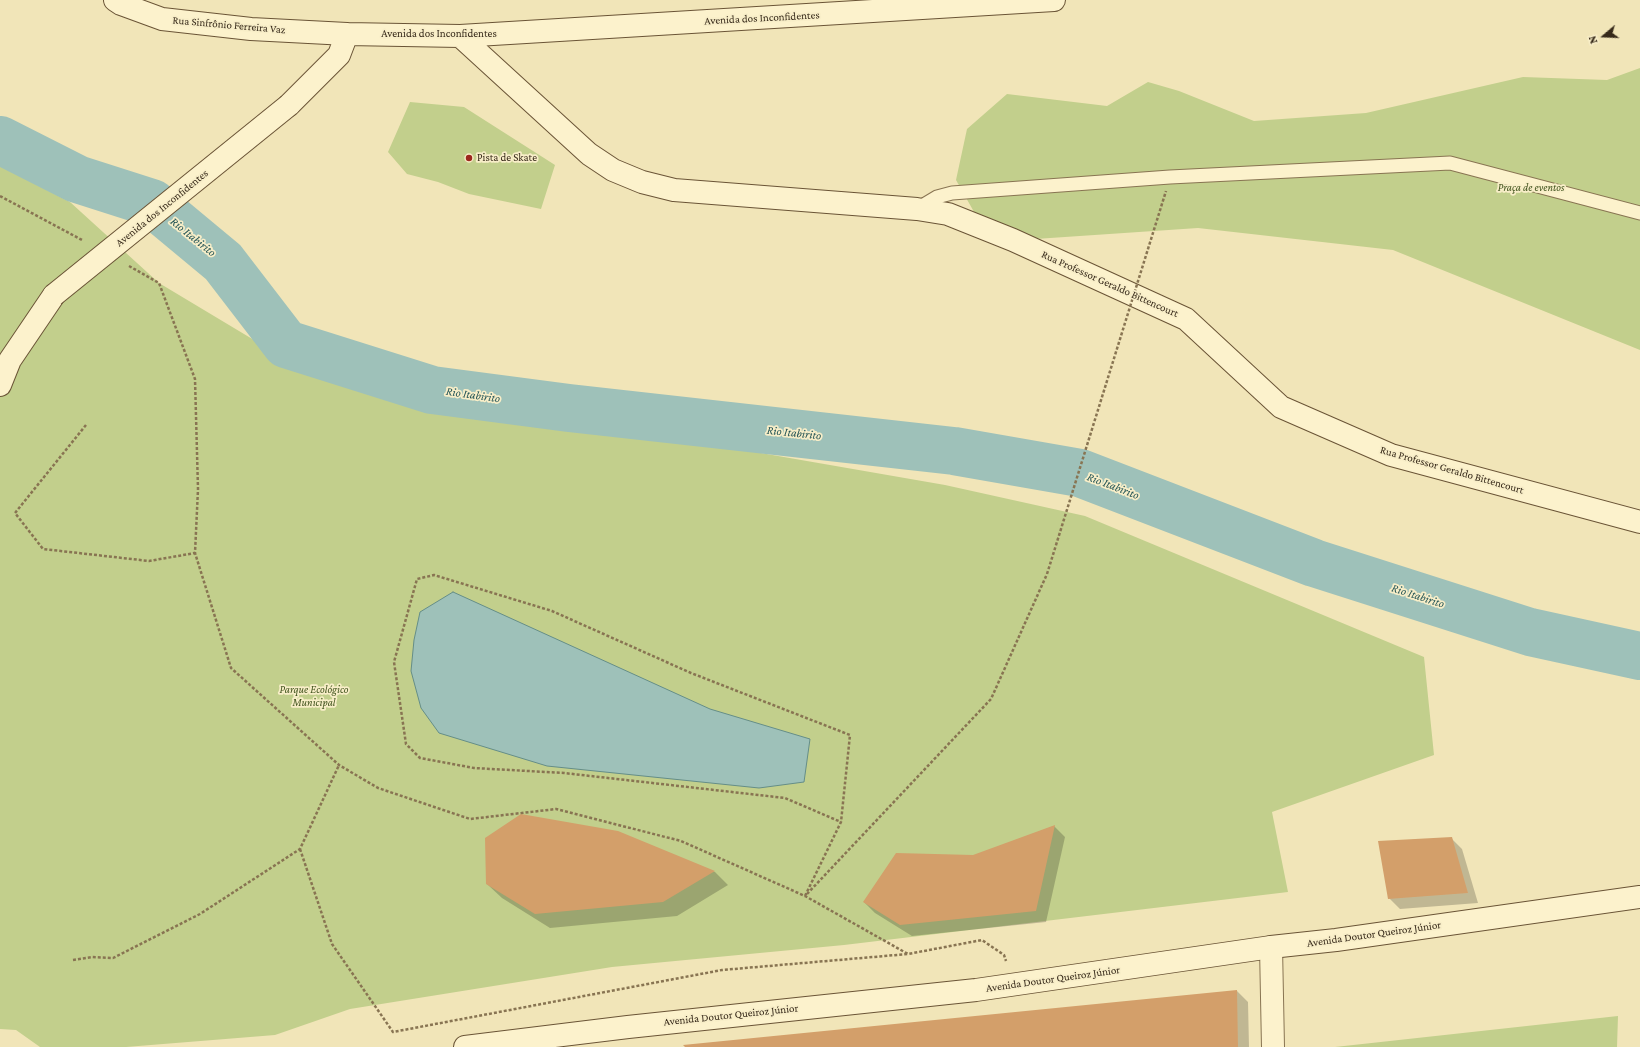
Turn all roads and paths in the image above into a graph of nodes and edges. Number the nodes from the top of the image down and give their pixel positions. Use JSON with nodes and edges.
{"nodes":[{"id":1,"x":115,"y":0,"type":"edge"},
{"id":2,"x":1054,"y":0,"type":"edge"},
{"id":3,"x":347,"y":34,"type":"junction"},
{"id":4,"x":460,"y":36,"type":"junction"},
{"id":5,"x":1166,"y":191,"type":"dead end"},
{"id":6,"x":917,"y":209,"type":"junction"},
{"id":7,"x":1640,"y":213,"type":"edge"},
{"id":8,"x":195,"y":379,"type":"dead end"},
{"id":9,"x":0,"y":385,"type":"edge"},
{"id":10,"x":86,"y":425,"type":"dead end"},
{"id":11,"x":1640,"y":522,"type":"edge"},
{"id":12,"x":195,"y":553,"type":"junction"},
{"id":13,"x":339,"y":765,"type":"junction"},
{"id":14,"x":841,"y":822,"type":"junction"},
{"id":15,"x":300,"y":849,"type":"junction"},
{"id":16,"x":805,"y":896,"type":"junction"},
{"id":17,"x":1640,"y":897,"type":"edge"},
{"id":18,"x":982,"y":940,"type":"dead end"},
{"id":19,"x":1271,"y":947,"type":"junction"},
{"id":20,"x":908,"y":954,"type":"junction"},
{"id":21,"x":73,"y":960,"type":"dead end"},
{"id":22,"x":465,"y":1047,"type":"edge"},
{"id":23,"x":1273,"y":1047,"type":"edge"}],
"edges":[{"from":1,"to":3,"type":"main road","name":"Rua Sinfrônio Ferreira Vaz"},
{"from":2,"to":4,"type":"main road","name":"Avenida dos Inconfidentes"},
{"from":3,"to":4,"type":"main road","name":"Avenida dos Inconfidentes"},
{"from":3,"to":9,"type":"main road","name":"Avenida dos Inconfidentes","bridge":true},
{"from":4,"to":6,"type":"main road","name":"Rua Professor Geraldo Bittencourt"},
{"from":5,"to":16,"type":"path","bridge":true},
{"from":6,"to":7,"type":"lane"},
{"from":6,"to":11,"type":"main road","name":"Rua Professor Geraldo Bittencourt"},
{"from":8,"to":12,"type":"path"},
{"from":10,"to":12,"type":"path"},
{"from":12,"to":13,"type":"path"},
{"from":13,"to":15,"type":"path"},
{"from":13,"to":16,"type":"path"},
{"from":14,"to":14,"type":"path"},
{"from":14,"to":16,"type":"path"},
{"from":15,"to":20,"type":"path"},
{"from":15,"to":21,"type":"path"},
{"from":16,"to":20,"type":"path"},
{"from":17,"to":19,"type":"main road","name":"Avenida Doutor Queiroz Júnior"},
{"from":18,"to":20,"type":"path"},
{"from":19,"to":22,"type":"main road","name":"Avenida Doutor Queiroz Júnior"},
{"from":19,"to":23,"type":"main road"}]}
